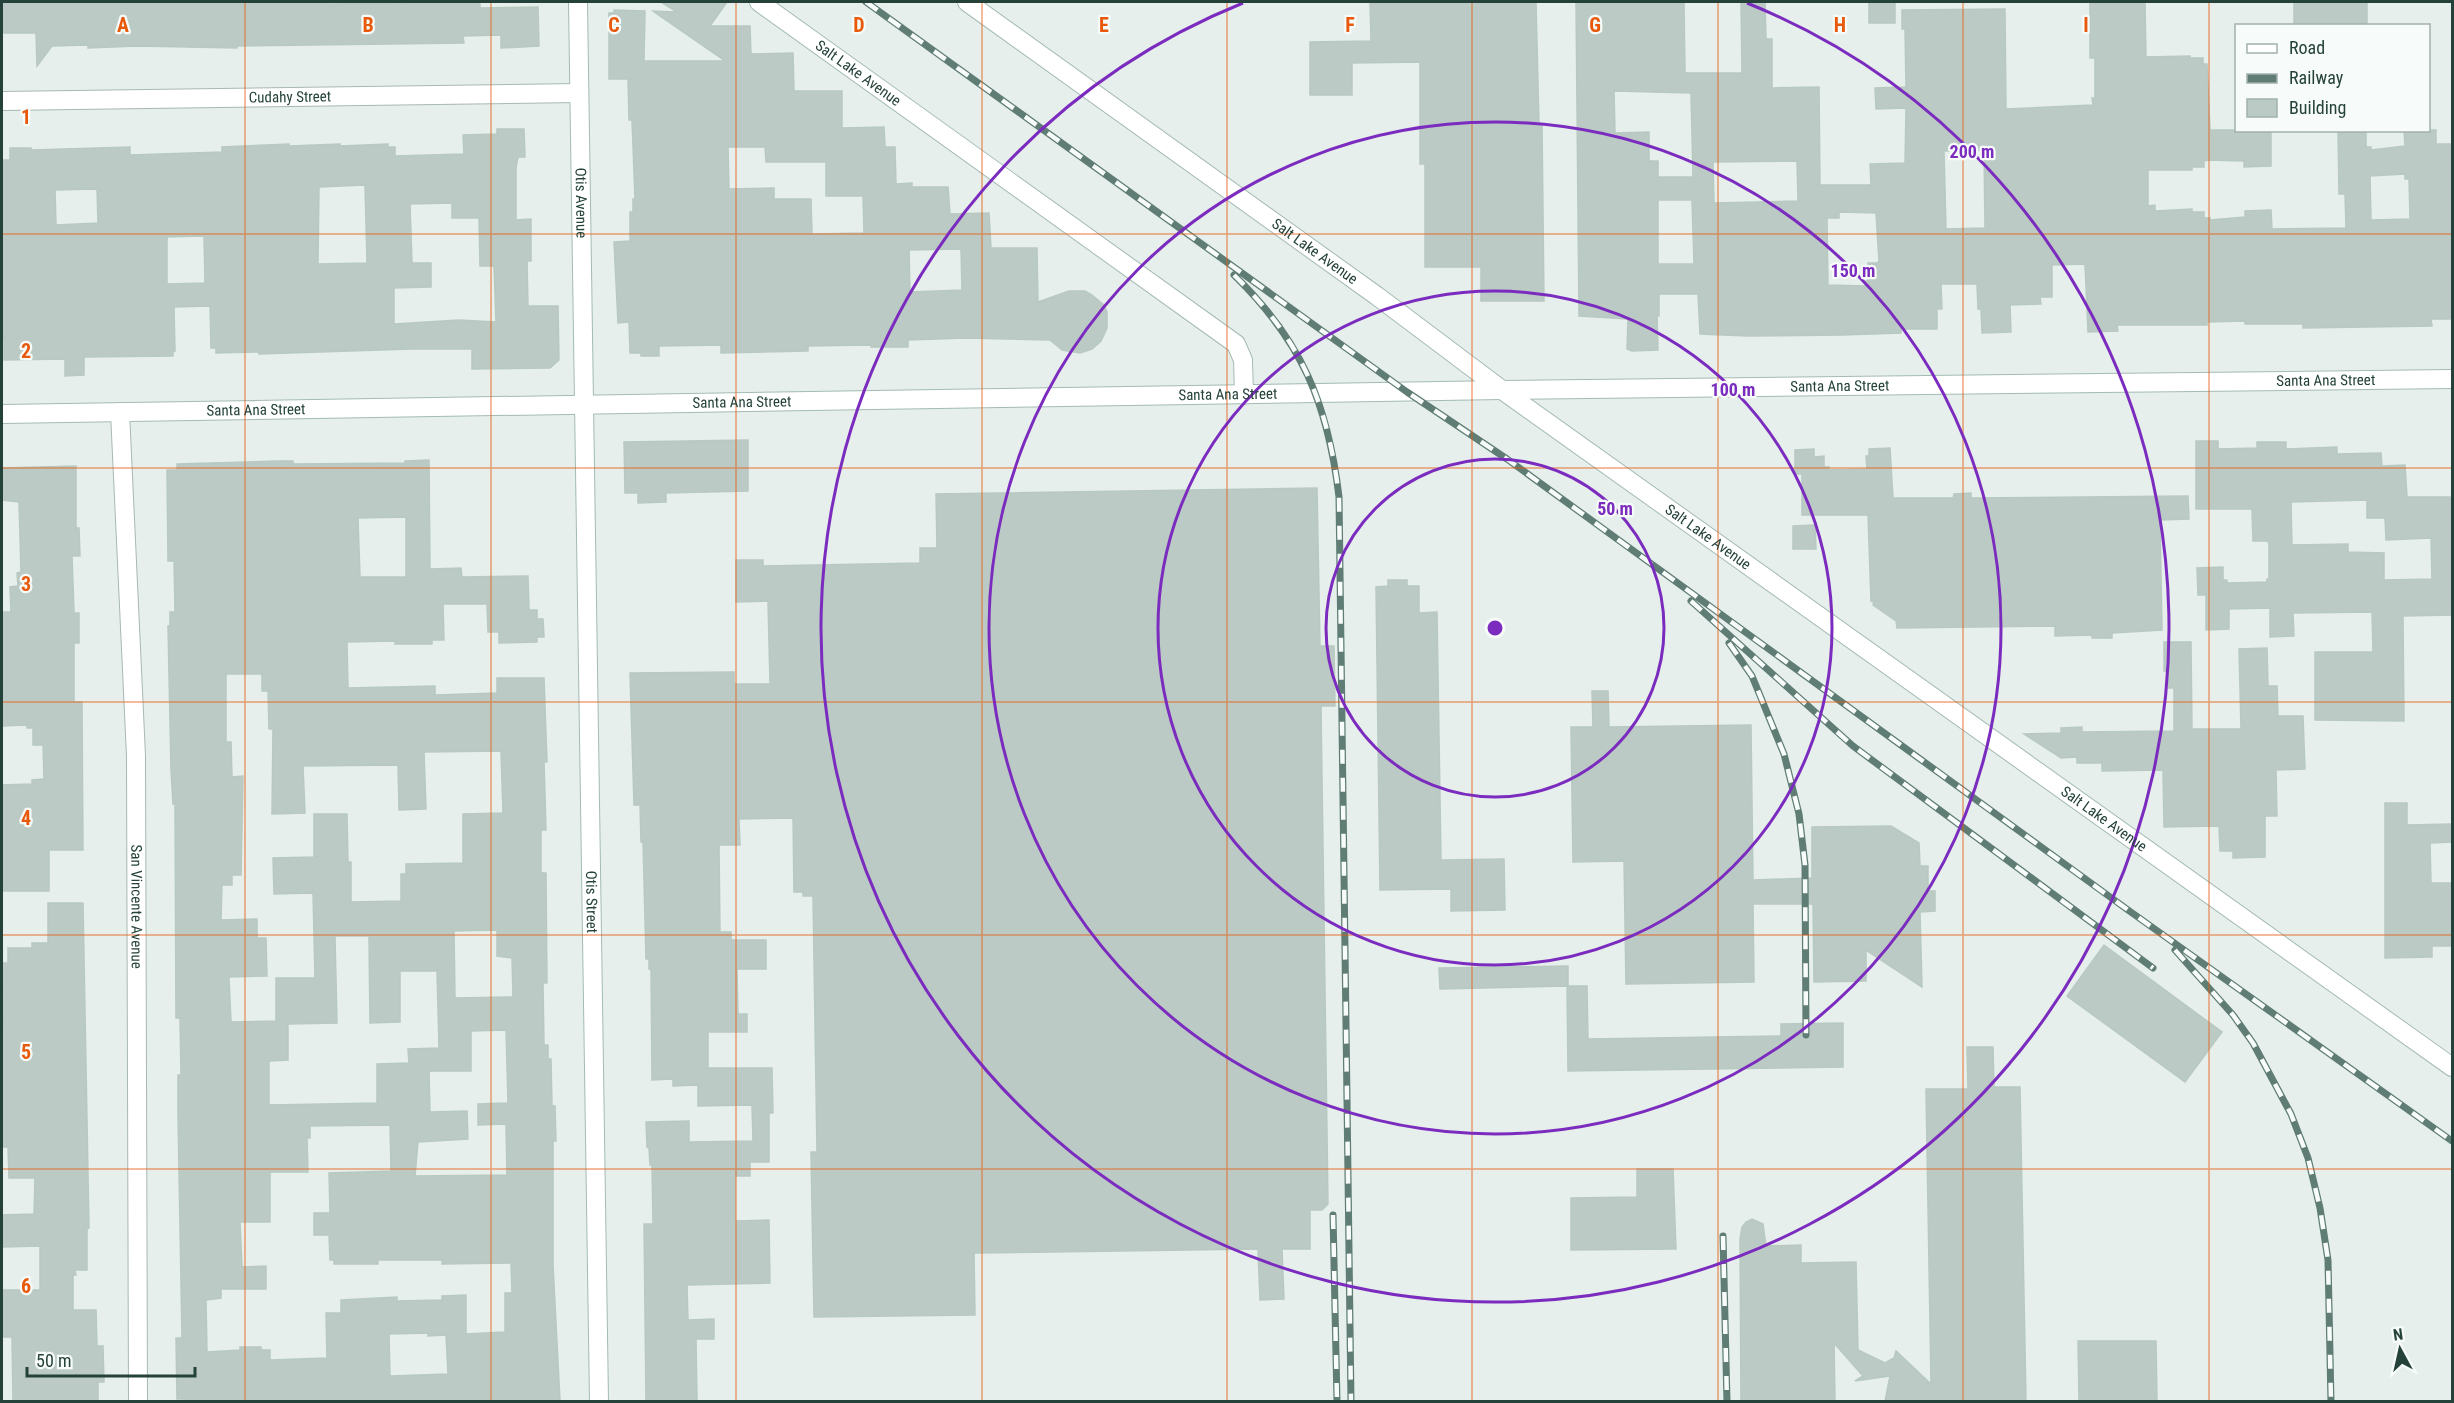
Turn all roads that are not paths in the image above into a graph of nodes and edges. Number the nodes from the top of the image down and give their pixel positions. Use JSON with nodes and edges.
{"nodes":[{"id":1,"x":578,"y":2,"type":"edge"},
{"id":2,"x":759,"y":2,"type":"edge"},
{"id":3,"x":966,"y":2,"type":"edge"},
{"id":4,"x":579,"y":93,"type":"junction"},
{"id":5,"x":2,"y":101,"type":"edge"},
{"id":6,"x":2452,"y":379,"type":"edge"},
{"id":7,"x":1502,"y":390,"type":"junction"},
{"id":8,"x":1244,"y":395,"type":"junction"},
{"id":9,"x":584,"y":403,"type":"junction"},
{"id":10,"x":120,"y":412,"type":"junction"},
{"id":11,"x":2,"y":414,"type":"edge"},
{"id":12,"x":2452,"y":1067,"type":"edge"},
{"id":13,"x":138,"y":1401,"type":"edge"},
{"id":14,"x":599,"y":1401,"type":"edge"}],
"edges":[{"from":1,"to":4,"type":"street","name":"Otis Avenue"},
{"from":2,"to":8,"type":"street","name":"Salt Lake Avenue"},
{"from":3,"to":7,"type":"street","name":"Salt Lake Avenue"},
{"from":4,"to":5,"type":"street","name":"Cudahy Street"},
{"from":4,"to":9,"type":"street","name":"Otis Avenue"},
{"from":6,"to":7,"type":"street","name":"Santa Ana Street"},
{"from":7,"to":8,"type":"street","name":"Santa Ana Street"},
{"from":7,"to":12,"type":"street","name":"Salt Lake Avenue"},
{"from":8,"to":9,"type":"street","name":"Santa Ana Street"},
{"from":9,"to":10,"type":"street","name":"Santa Ana Street"},
{"from":9,"to":14,"type":"street","name":"Otis Street"},
{"from":10,"to":11,"type":"street","name":"Santa Ana Street"},
{"from":10,"to":13,"type":"street","name":"San Vincente Avenue"}]}
